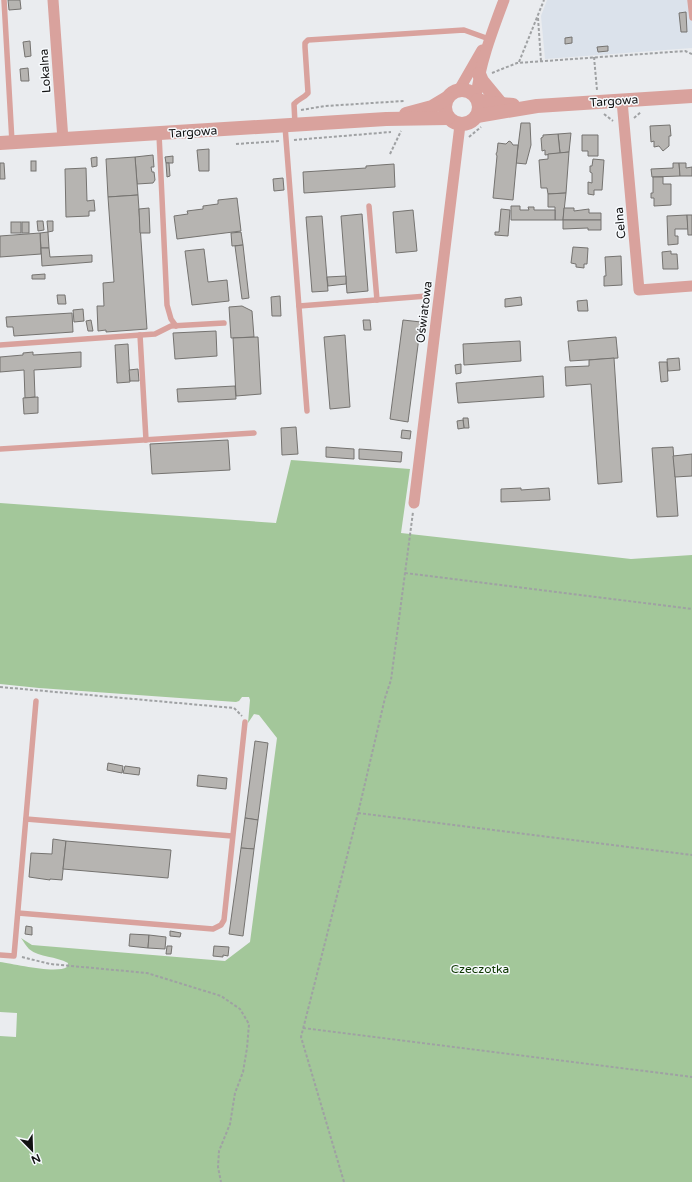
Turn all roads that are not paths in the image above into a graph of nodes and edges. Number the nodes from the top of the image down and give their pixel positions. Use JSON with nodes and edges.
{"nodes":[{"id":1,"x":4,"y":0,"type":"edge"},
{"id":2,"x":53,"y":0,"type":"edge"},
{"id":3,"x":504,"y":0,"type":"edge"},
{"id":4,"x":690,"y":0,"type":"edge"},
{"id":5,"x":692,"y":18,"type":"edge"},
{"id":6,"x":489,"y":39,"type":"junction"},
{"id":7,"x":479,"y":74,"type":"junction"},
{"id":8,"x":459,"y":90,"type":"junction"},
{"id":9,"x":692,"y":96,"type":"edge"},
{"id":10,"x":447,"y":98,"type":"junction"},
{"id":11,"x":477,"y":98,"type":"junction"},
{"id":12,"x":622,"y":101,"type":"junction"},
{"id":13,"x":501,"y":104,"type":"junction"},
{"id":14,"x":537,"y":106,"type":"junction"},
{"id":15,"x":386,"y":119,"type":"junction"},
{"id":16,"x":481,"y":120,"type":"junction"},
{"id":17,"x":454,"y":122,"type":"junction"},
{"id":18,"x":290,"y":126,"type":"junction"},
{"id":19,"x":159,"y":134,"type":"junction"},
{"id":20,"x":63,"y":140,"type":"junction"},
{"id":21,"x":6,"y":143,"type":"edge"},
{"id":22,"x":369,"y":206,"type":"dead end"},
{"id":23,"x":692,"y":286,"type":"edge"},
{"id":24,"x":427,"y":296,"type":"dead end"},
{"id":25,"x":377,"y":300,"type":"junction"},
{"id":26,"x":299,"y":306,"type":"junction"},
{"id":27,"x":224,"y":322,"type":"dead end"},
{"id":28,"x":176,"y":326,"type":"junction"},
{"id":29,"x":140,"y":335,"type":"junction"},
{"id":30,"x":0,"y":345,"type":"edge"},
{"id":31,"x":306,"y":411,"type":"dead end"},
{"id":32,"x":254,"y":433,"type":"dead end"},
{"id":33,"x":146,"y":440,"type":"junction"},
{"id":34,"x":0,"y":449,"type":"edge"},
{"id":35,"x":414,"y":503,"type":"road end"},
{"id":36,"x":36,"y":702,"type":"dead end"},
{"id":37,"x":244,"y":722,"type":"road end"},
{"id":38,"x":26,"y":820,"type":"junction"},
{"id":39,"x":232,"y":836,"type":"junction"},
{"id":40,"x":18,"y":913,"type":"junction"},
{"id":41,"x":0,"y":955,"type":"edge"}],
"edges":[{"from":1,"to":21,"type":"lane"},
{"from":2,"to":20,"type":"street","name":"Lokalna"},
{"from":3,"to":6,"type":"street"},
{"from":4,"to":5,"type":"lane"},
{"from":6,"to":7,"type":"street"},
{"from":6,"to":8,"type":"street"},
{"from":6,"to":18,"type":"lane"},
{"from":7,"to":11,"type":"street"},
{"from":7,"to":13,"type":"street"},
{"from":8,"to":10,"type":"street"},
{"from":8,"to":11,"type":"street"},
{"from":9,"to":12,"type":"street","name":"Targowa"},
{"from":10,"to":15,"type":"street","name":"Targowa"},
{"from":10,"to":17,"type":"street"},
{"from":11,"to":13,"type":"street","name":"Targowa"},
{"from":11,"to":16,"type":"street"},
{"from":12,"to":14,"type":"street","name":"Targowa"},
{"from":12,"to":23,"type":"street","name":"Celna"},
{"from":13,"to":14,"type":"street","name":"Targowa"},
{"from":14,"to":16,"type":"street","name":"Targowa"},
{"from":15,"to":17,"type":"street","name":"Targowa"},
{"from":15,"to":18,"type":"street","name":"Targowa"},
{"from":16,"to":17,"type":"street"},
{"from":17,"to":35,"type":"street","name":"Oświatowa"},
{"from":18,"to":19,"type":"street","name":"Targowa"},
{"from":18,"to":26,"type":"lane"},
{"from":19,"to":20,"type":"street","name":"Targowa"},
{"from":19,"to":28,"type":"lane"},
{"from":20,"to":21,"type":"street","name":"Targowa"},
{"from":22,"to":25,"type":"lane"},
{"from":24,"to":25,"type":"lane"},
{"from":25,"to":26,"type":"lane"},
{"from":26,"to":31,"type":"lane"},
{"from":27,"to":28,"type":"lane"},
{"from":28,"to":29,"type":"lane"},
{"from":29,"to":30,"type":"lane"},
{"from":29,"to":33,"type":"lane"},
{"from":32,"to":33,"type":"lane"},
{"from":33,"to":34,"type":"lane"},
{"from":36,"to":38,"type":"lane"},
{"from":37,"to":39,"type":"lane"},
{"from":38,"to":39,"type":"lane"},
{"from":38,"to":40,"type":"lane"},
{"from":39,"to":40,"type":"lane"},
{"from":40,"to":41,"type":"lane"}]}
